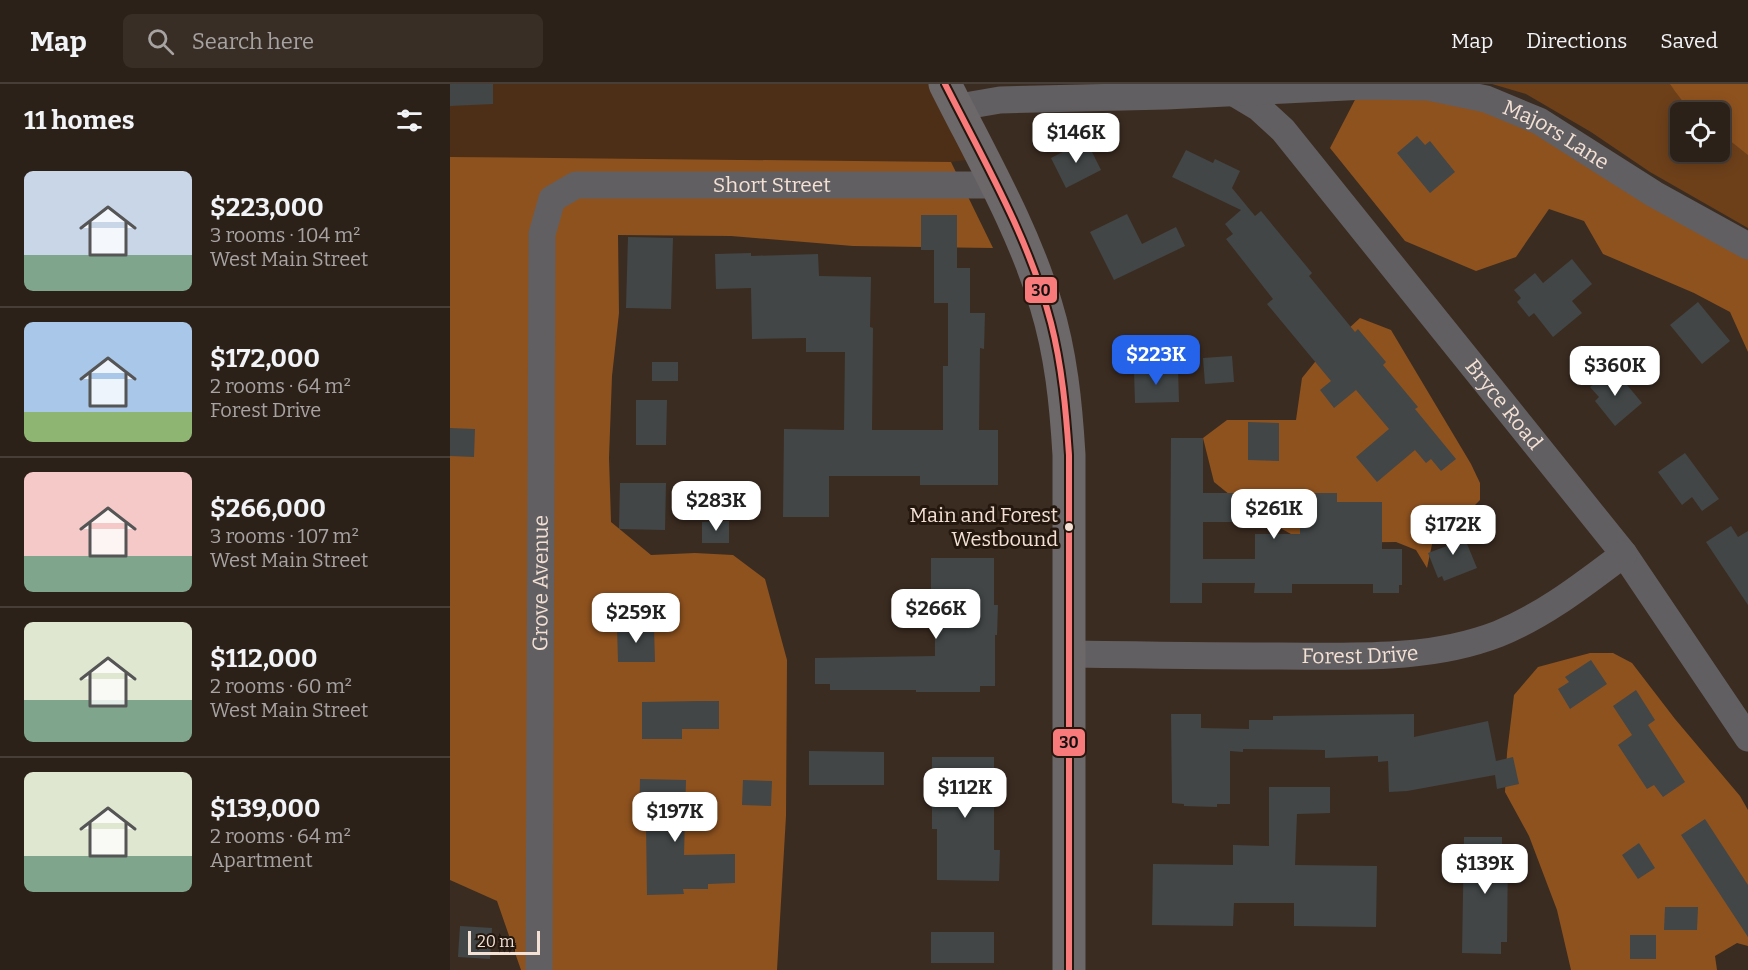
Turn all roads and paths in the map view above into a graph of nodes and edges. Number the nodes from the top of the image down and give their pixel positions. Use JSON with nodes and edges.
{"nodes":[{"id":1,"x":1234,"y":93,"type":"junction"},
{"id":2,"x":952,"y":98,"type":"edge"},
{"id":3,"x":996,"y":185,"type":"junction"},
{"id":4,"x":552,"y":199,"type":"joint"},
{"id":5,"x":1748,"y":246,"type":"edge"},
{"id":6,"x":1624,"y":554,"type":"junction"},
{"id":7,"x":1069,"y":654,"type":"junction"},
{"id":8,"x":1748,"y":738,"type":"edge"},
{"id":9,"x":539,"y":970,"type":"edge"},
{"id":10,"x":1069,"y":970,"type":"edge"}],
"edges":[{"from":1,"to":2,"type":"street","name":"Majors Lane"},
{"from":1,"to":5,"type":"street","name":"Majors Lane"},
{"from":1,"to":6,"type":"street","name":"Bryce Road"},
{"from":2,"to":3,"type":"main road"},
{"from":3,"to":4,"type":"street","name":"Short Street"},
{"from":3,"to":7,"type":"main road"},
{"from":4,"to":9,"type":"street","name":"Grove Avenue"},
{"from":6,"to":7,"type":"street","name":"Forest Drive"},
{"from":6,"to":8,"type":"street","name":"Bryce Road"},
{"from":7,"to":10,"type":"main road"}]}
